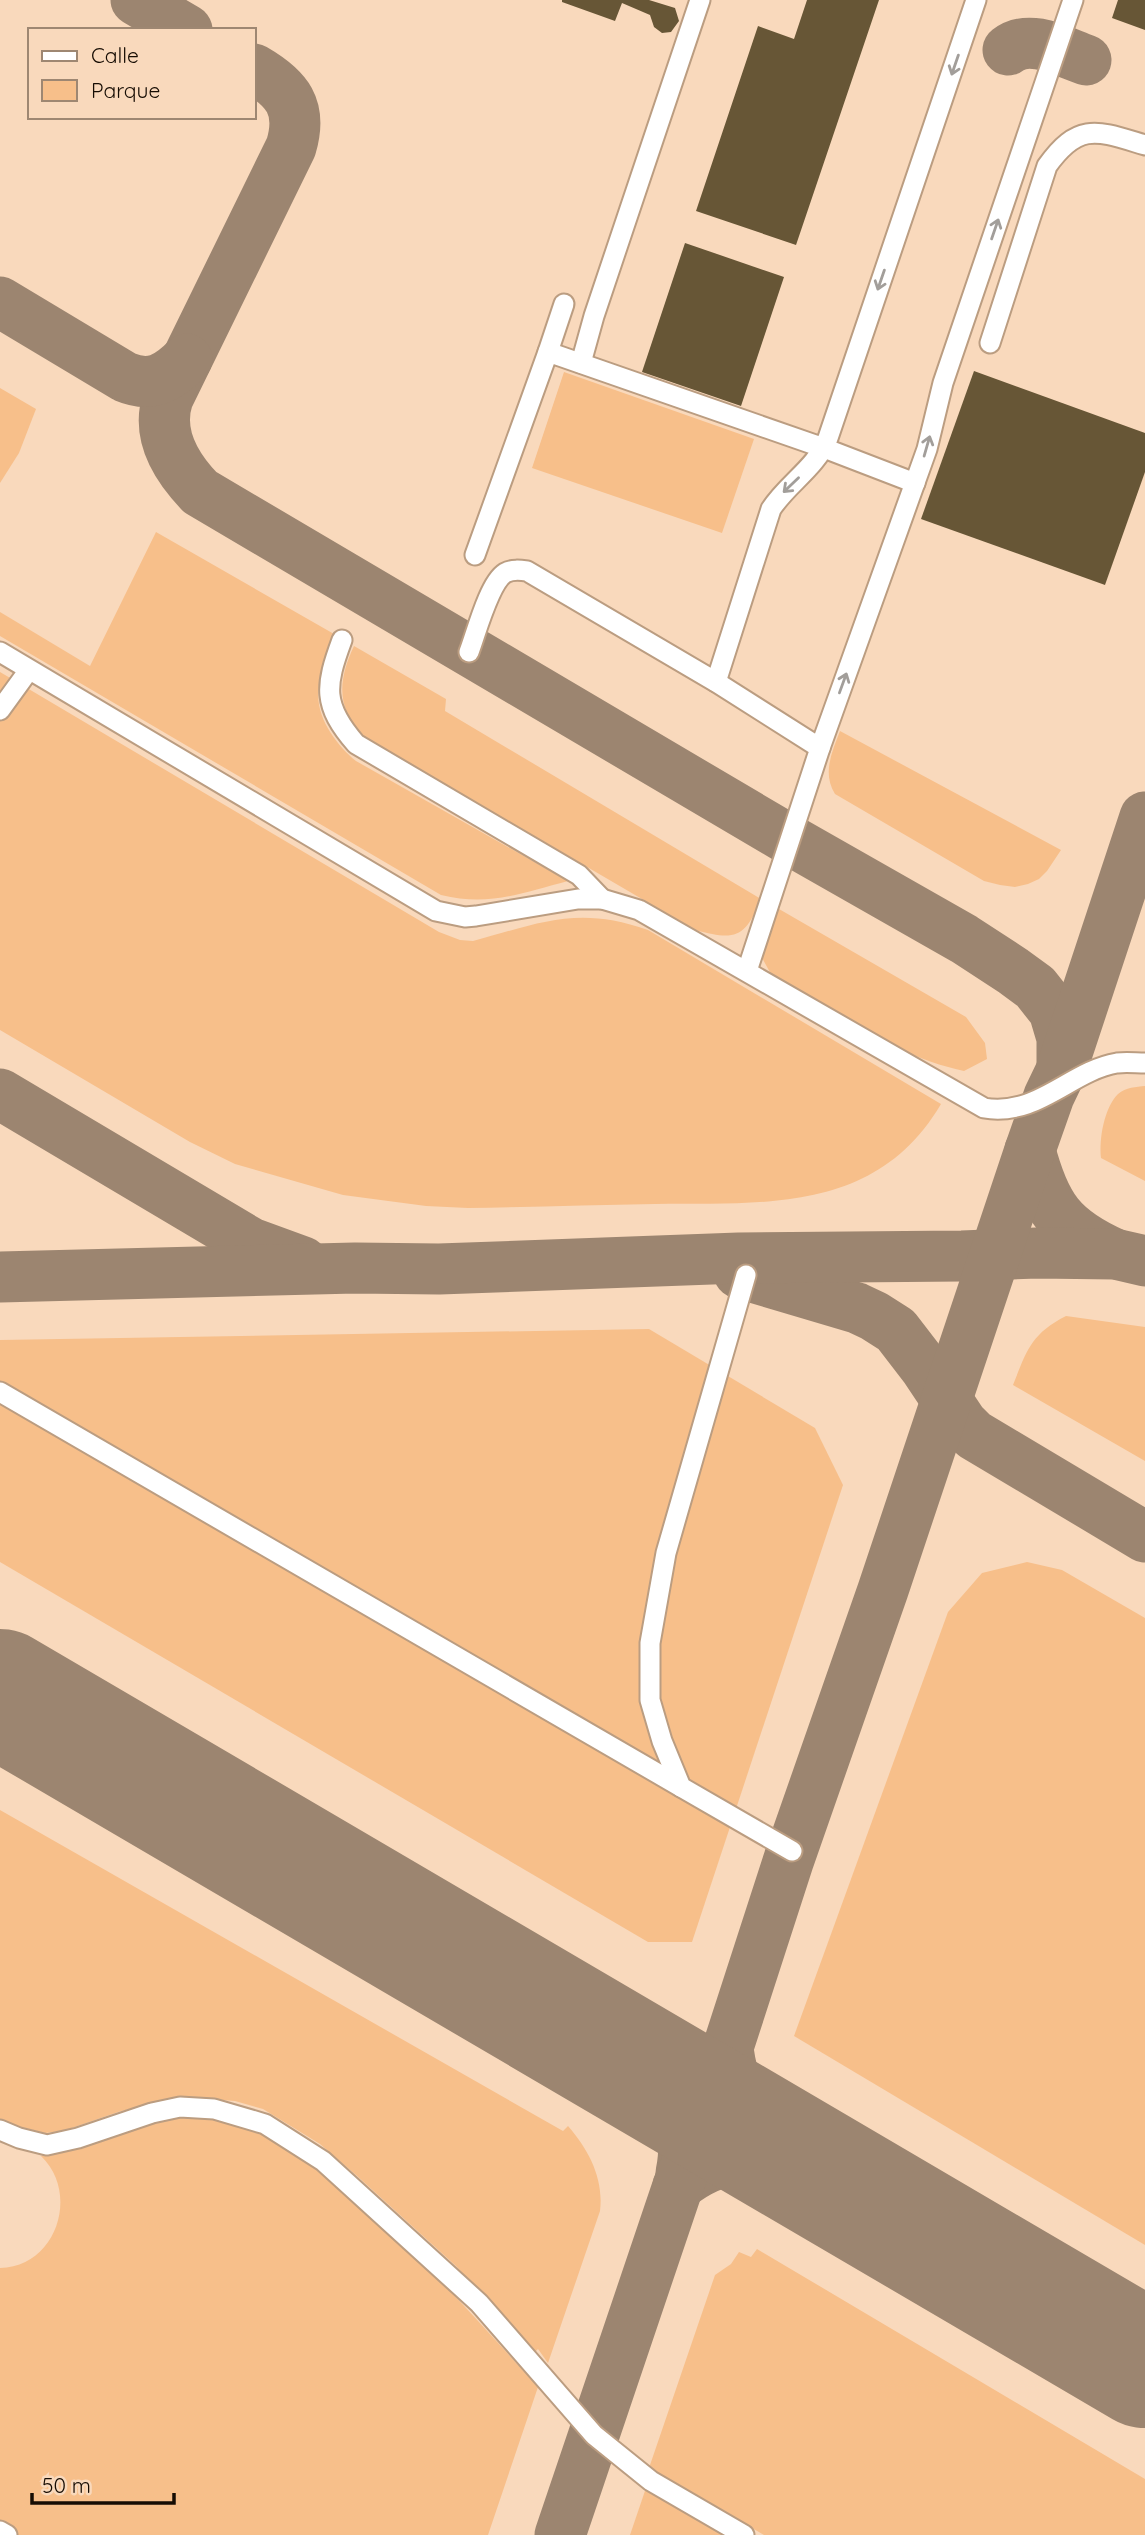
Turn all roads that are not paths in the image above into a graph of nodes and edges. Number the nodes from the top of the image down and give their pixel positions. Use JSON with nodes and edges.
{"nodes":[{"id":1,"x":700,"y":0,"type":"edge"},
{"id":2,"x":976,"y":0,"type":"edge"},
{"id":3,"x":1073,"y":0,"type":"edge"},
{"id":4,"x":1145,"y":145,"type":"edge"},
{"id":5,"x":564,"y":304,"type":"dead end"},
{"id":6,"x":990,"y":343,"type":"dead end"},
{"id":7,"x":548,"y":352,"type":"junction"},
{"id":8,"x":581,"y":363,"type":"junction"},
{"id":9,"x":824,"y":447,"type":"junction"},
{"id":10,"x":915,"y":483,"type":"junction"},
{"id":11,"x":475,"y":555,"type":"dead end"},
{"id":12,"x":342,"y":640,"type":"dead end"},
{"id":13,"x":0,"y":652,"type":"edge"},
{"id":14,"x":469,"y":652,"type":"dead end"},
{"id":15,"x":29,"y":670,"type":"junction"},
{"id":16,"x":716,"y":682,"type":"junction"},
{"id":17,"x":0,"y":710,"type":"edge"},
{"id":18,"x":820,"y":748,"type":"junction"},
{"id":19,"x":602,"y":899,"type":"junction"},
{"id":20,"x":747,"y":971,"type":"junction"},
{"id":21,"x":1145,"y":1063,"type":"edge"},
{"id":22,"x":746,"y":1275,"type":"dead end"},
{"id":23,"x":0,"y":1392,"type":"edge"},
{"id":24,"x":681,"y":1787,"type":"junction"},
{"id":25,"x":792,"y":1852,"type":"dead end"},
{"id":26,"x":0,"y":2130,"type":"edge"},
{"id":27,"x":0,"y":2531,"type":"edge"},
{"id":28,"x":7,"y":2535,"type":"edge"},
{"id":29,"x":744,"y":2535,"type":"edge"}],
"edges":[{"from":1,"to":8,"type":"lane"},
{"from":2,"to":9,"type":"lane","one_way":true},
{"from":10,"to":3,"type":"lane","one_way":true},
{"from":4,"to":6,"type":"lane"},
{"from":5,"to":7,"type":"lane"},
{"from":7,"to":8,"type":"lane"},
{"from":7,"to":11,"type":"lane"},
{"from":8,"to":9,"type":"lane"},
{"from":9,"to":10,"type":"lane"},
{"from":9,"to":16,"type":"lane","one_way":true},
{"from":18,"to":10,"type":"lane","one_way":true},
{"from":12,"to":19,"type":"lane"},
{"from":13,"to":15,"type":"lane"},
{"from":14,"to":16,"type":"lane"},
{"from":15,"to":17,"type":"lane"},
{"from":15,"to":19,"type":"lane"},
{"from":16,"to":18,"type":"lane"},
{"from":18,"to":20,"type":"lane"},
{"from":19,"to":20,"type":"lane"},
{"from":20,"to":21,"type":"lane"},
{"from":22,"to":24,"type":"lane"},
{"from":23,"to":24,"type":"lane"},
{"from":24,"to":25,"type":"lane"},
{"from":26,"to":29,"type":"lane"},
{"from":27,"to":28,"type":"lane"}]}
